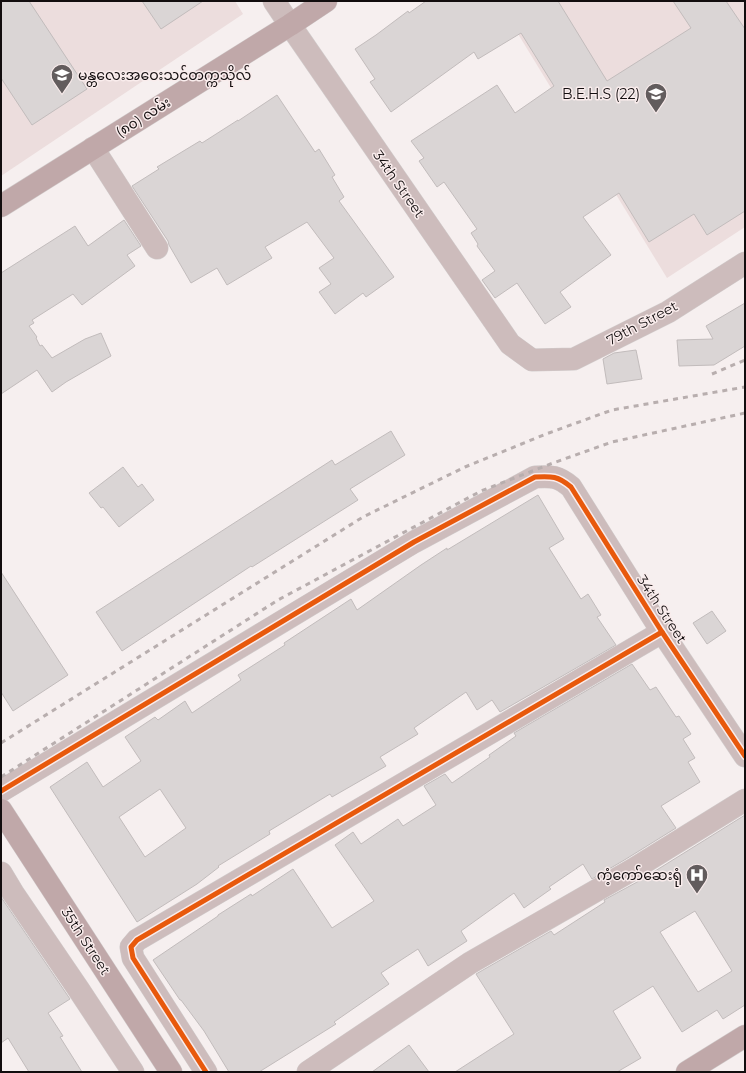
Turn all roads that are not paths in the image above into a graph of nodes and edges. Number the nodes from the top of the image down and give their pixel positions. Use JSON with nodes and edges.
{"nodes":[{"id":1,"x":274,"y":1,"type":"edge"},
{"id":2,"x":326,"y":1,"type":"edge"},
{"id":3,"x":290,"y":25,"type":"junction"},
{"id":4,"x":93,"y":148,"type":"junction"},
{"id":5,"x":1,"y":206,"type":"edge"},
{"id":6,"x":157,"y":248,"type":"dead end"},
{"id":7,"x":745,"y":263,"type":"edge"},
{"id":8,"x":532,"y":360,"type":"joint"},
{"id":9,"x":662,"y":632,"type":"junction"},
{"id":10,"x":745,"y":756,"type":"edge"},
{"id":11,"x":1,"y":792,"type":"edge"},
{"id":12,"x":745,"y":800,"type":"edge"},
{"id":13,"x":1,"y":810,"type":"edge"},
{"id":14,"x":1,"y":873,"type":"edge"},
{"id":15,"x":745,"y":1036,"type":"edge"},
{"id":16,"x":133,"y":1072,"type":"edge"},
{"id":17,"x":171,"y":1072,"type":"edge"},
{"id":18,"x":206,"y":1072,"type":"edge"},
{"id":19,"x":308,"y":1072,"type":"edge"},
{"id":20,"x":687,"y":1072,"type":"edge"}],
"edges":[{"from":1,"to":3,"type":"street","name":"34th Street"},
{"from":2,"to":3,"type":"main road","name":"(၈၀) လမ်း"},
{"from":3,"to":4,"type":"main road","name":"(၈၀) လမ်း"},
{"from":3,"to":8,"type":"street","name":"34th Street"},
{"from":4,"to":5,"type":"main road","name":"(၈၀) လမ်း"},
{"from":4,"to":6,"type":"street"},
{"from":7,"to":8,"type":"street","name":"79th Street"},
{"from":9,"to":10,"type":"street","name":"34th Street"},
{"from":9,"to":11,"type":"street","name":"34th Street"},
{"from":9,"to":18,"type":"street"},
{"from":12,"to":19,"type":"street"},
{"from":13,"to":17,"type":"main road","name":"35th Street"},
{"from":14,"to":16,"type":"street"},
{"from":15,"to":20,"type":"main road"}]}
